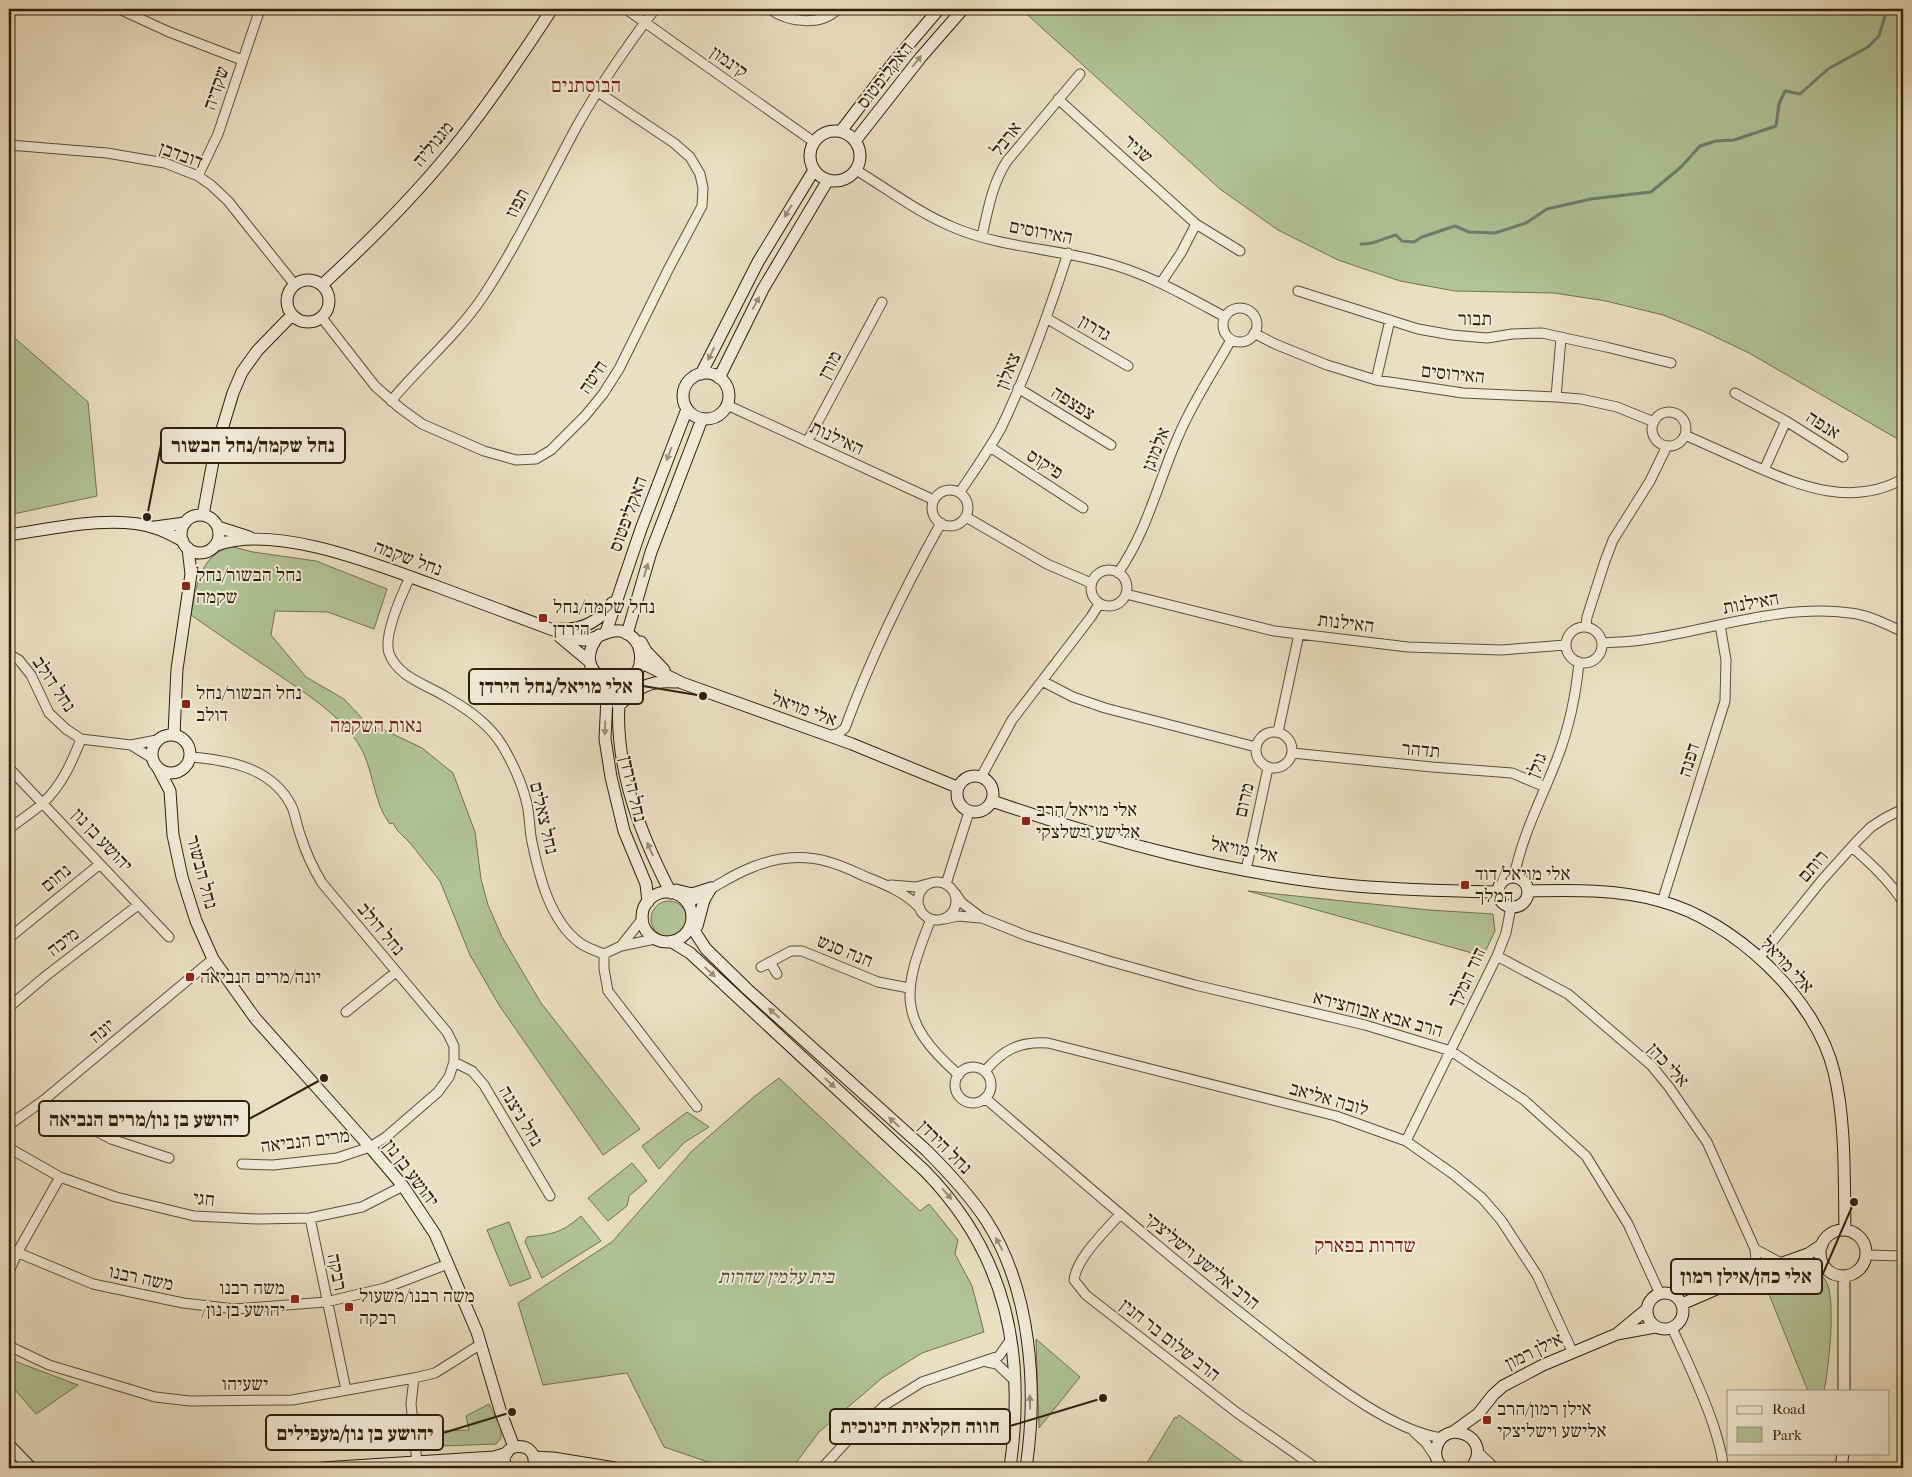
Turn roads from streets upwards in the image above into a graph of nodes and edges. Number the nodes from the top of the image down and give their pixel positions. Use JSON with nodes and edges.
{"nodes":[{"id":1,"x":119,"y":9,"type":"edge"},
{"id":2,"x":260,"y":9,"type":"edge"},
{"id":3,"x":552,"y":9,"type":"edge"},
{"id":4,"x":626,"y":9,"type":"edge"},
{"id":5,"x":655,"y":9,"type":"edge"},
{"id":6,"x":770,"y":9,"type":"edge"},
{"id":7,"x":838,"y":9,"type":"edge"},
{"id":8,"x":939,"y":9,"type":"edge"},
{"id":9,"x":963,"y":9,"type":"edge"},
{"id":10,"x":645,"y":22,"type":"junction"},
{"id":11,"x":242,"y":60,"type":"junction"},
{"id":12,"x":1080,"y":74,"type":"dead end"},
{"id":13,"x":598,"y":92,"type":"junction"},
{"id":14,"x":1058,"y":99,"type":"junction"},
{"id":15,"x":841,"y":131,"type":"junction"},
{"id":16,"x":855,"y":141,"type":"junction"},
{"id":17,"x":814,"y":142,"type":"junction"},
{"id":18,"x":9,"y":146,"type":"edge"},
{"id":19,"x":814,"y":170,"type":"junction"},
{"id":20,"x":856,"y":170,"type":"junction"},
{"id":21,"x":198,"y":176,"type":"junction"},
{"id":22,"x":828,"y":180,"type":"junction"},
{"id":23,"x":1196,"y":224,"type":"junction"},
{"id":24,"x":982,"y":236,"type":"junction"},
{"id":25,"x":1240,"y":251,"type":"dead end"},
{"id":26,"x":1068,"y":253,"type":"junction"},
{"id":27,"x":1161,"y":283,"type":"junction"},
{"id":28,"x":295,"y":285,"type":"junction"},
{"id":29,"x":322,"y":285,"type":"junction"},
{"id":30,"x":1298,"y":291,"type":"dead end"},
{"id":31,"x":882,"y":302,"type":"dead end"},
{"id":32,"x":292,"y":315,"type":"junction"},
{"id":33,"x":1225,"y":317,"type":"junction"},
{"id":34,"x":322,"y":318,"type":"junction"},
{"id":35,"x":1046,"y":318,"type":"junction"},
{"id":36,"x":1390,"y":320,"type":"junction"},
{"id":37,"x":1254,"y":333,"type":"junction"},
{"id":38,"x":1561,"y":338,"type":"junction"},
{"id":39,"x":1231,"y":340,"type":"junction"},
{"id":40,"x":1671,"y":363,"type":"dead end"},
{"id":41,"x":1128,"y":366,"type":"dead end"},
{"id":42,"x":701,"y":374,"type":"junction"},
{"id":43,"x":719,"y":378,"type":"junction"},
{"id":44,"x":1376,"y":380,"type":"junction"},
{"id":45,"x":1018,"y":388,"type":"junction"},
{"id":46,"x":1735,"y":393,"type":"dead end"},
{"id":47,"x":1556,"y":397,"type":"junction"},
{"id":48,"x":391,"y":400,"type":"junction"},
{"id":49,"x":727,"y":405,"type":"junction"},
{"id":50,"x":687,"y":409,"type":"junction"},
{"id":51,"x":702,"y":419,"type":"junction"},
{"id":52,"x":1786,"y":421,"type":"junction"},
{"id":53,"x":1654,"y":422,"type":"junction"},
{"id":54,"x":1685,"y":435,"type":"junction"},
{"id":55,"x":807,"y":442,"type":"junction"},
{"id":56,"x":1110,"y":445,"type":"dead end"},
{"id":57,"x":1667,"y":446,"type":"junction"},
{"id":58,"x":990,"y":447,"type":"junction"},
{"id":59,"x":1843,"y":457,"type":"dead end"},
{"id":60,"x":1764,"y":470,"type":"junction"},
{"id":61,"x":1903,"y":479,"type":"edge"},
{"id":62,"x":960,"y":492,"type":"junction"},
{"id":63,"x":934,"y":500,"type":"junction"},
{"id":64,"x":1083,"y":508,"type":"dead end"},
{"id":65,"x":203,"y":515,"type":"junction"},
{"id":66,"x":966,"y":517,"type":"junction"},
{"id":67,"x":941,"y":523,"type":"junction"},
{"id":68,"x":185,"y":524,"type":"junction"},
{"id":69,"x":153,"y":527,"type":"junction"},
{"id":70,"x":218,"y":527,"type":"junction"},
{"id":71,"x":9,"y":534,"type":"edge"},
{"id":72,"x":256,"y":539,"type":"junction"},
{"id":73,"x":186,"y":545,"type":"junction"},
{"id":74,"x":212,"y":549,"type":"junction"},
{"id":75,"x":1118,"y":573,"type":"junction"},
{"id":76,"x":191,"y":574,"type":"junction"},
{"id":77,"x":410,"y":577,"type":"junction"},
{"id":78,"x":1091,"y":583,"type":"junction"},
{"id":79,"x":618,"y":594,"type":"junction"},
{"id":80,"x":1126,"y":594,"type":"junction"},
{"id":81,"x":1099,"y":604,"type":"junction"},
{"id":82,"x":633,"y":613,"type":"junction"},
{"id":83,"x":1720,"y":625,"type":"junction"},
{"id":84,"x":1586,"y":626,"type":"junction"},
{"id":85,"x":544,"y":627,"type":"junction"},
{"id":86,"x":1903,"y":632,"type":"edge"},
{"id":87,"x":603,"y":634,"type":"junction"},
{"id":88,"x":627,"y":634,"type":"junction"},
{"id":89,"x":1299,"y":634,"type":"junction"},
{"id":90,"x":1602,"y":643,"type":"junction"},
{"id":91,"x":1565,"y":645,"type":"junction"},
{"id":92,"x":9,"y":654,"type":"edge"},
{"id":93,"x":590,"y":662,"type":"junction"},
{"id":94,"x":640,"y":662,"type":"junction"},
{"id":95,"x":1579,"y":662,"type":"junction"},
{"id":96,"x":604,"y":679,"type":"junction"},
{"id":97,"x":621,"y":681,"type":"junction"},
{"id":98,"x":1042,"y":681,"type":"junction"},
{"id":99,"x":682,"y":683,"type":"junction"},
{"id":100,"x":618,"y":706,"type":"junction"},
{"id":101,"x":845,"y":728,"type":"junction"},
{"id":102,"x":1278,"y":732,"type":"junction"},
{"id":103,"x":174,"y":734,"type":"junction"},
{"id":104,"x":828,"y":736,"type":"junction"},
{"id":105,"x":82,"y":738,"type":"junction"},
{"id":106,"x":157,"y":740,"type":"junction"},
{"id":107,"x":852,"y":744,"type":"junction"},
{"id":108,"x":130,"y":745,"type":"junction"},
{"id":109,"x":1256,"y":747,"type":"junction"},
{"id":110,"x":1292,"y":754,"type":"junction"},
{"id":111,"x":190,"y":757,"type":"junction"},
{"id":112,"x":152,"y":758,"type":"junction"},
{"id":113,"x":9,"y":768,"type":"edge"},
{"id":114,"x":158,"y":768,"type":"junction"},
{"id":115,"x":1268,"y":768,"type":"junction"},
{"id":116,"x":178,"y":772,"type":"junction"},
{"id":117,"x":981,"y":777,"type":"junction"},
{"id":118,"x":957,"y":786,"type":"junction"},
{"id":119,"x":1545,"y":787,"type":"junction"},
{"id":120,"x":170,"y":791,"type":"junction"},
{"id":121,"x":992,"y":801,"type":"junction"},
{"id":122,"x":43,"y":802,"type":"junction"},
{"id":123,"x":1903,"y":809,"type":"edge"},
{"id":124,"x":969,"y":812,"type":"junction"},
{"id":125,"x":9,"y":829,"type":"edge"},
{"id":126,"x":1852,"y":847,"type":"junction"},
{"id":127,"x":100,"y":864,"type":"junction"},
{"id":128,"x":1246,"y":870,"type":"junction"},
{"id":129,"x":1514,"y":877,"type":"junction"},
{"id":130,"x":929,"y":884,"type":"junction"},
{"id":131,"x":946,"y":884,"type":"junction"},
{"id":132,"x":886,"y":885,"type":"junction"},
{"id":133,"x":711,"y":888,"type":"junction"},
{"id":134,"x":670,"y":890,"type":"junction"},
{"id":135,"x":1528,"y":891,"type":"junction"},
{"id":136,"x":1496,"y":892,"type":"junction"},
{"id":137,"x":955,"y":893,"type":"junction"},
{"id":138,"x":648,"y":902,"type":"junction"},
{"id":139,"x":1662,"y":902,"type":"junction"},
{"id":140,"x":1903,"y":902,"type":"edge"},
{"id":141,"x":688,"y":904,"type":"junction"},
{"id":142,"x":138,"y":905,"type":"junction"},
{"id":143,"x":1511,"y":907,"type":"junction"},
{"id":144,"x":920,"y":908,"type":"junction"},
{"id":145,"x":642,"y":918,"type":"junction"},
{"id":146,"x":982,"y":918,"type":"junction"},
{"id":147,"x":931,"y":919,"type":"junction"},
{"id":148,"x":943,"y":919,"type":"junction"},
{"id":149,"x":694,"y":930,"type":"junction"},
{"id":150,"x":169,"y":937,"type":"dead end"},
{"id":151,"x":9,"y":938,"type":"edge"},
{"id":152,"x":655,"y":939,"type":"junction"},
{"id":153,"x":672,"y":942,"type":"junction"},
{"id":154,"x":620,"y":946,"type":"junction"},
{"id":155,"x":604,"y":954,"type":"junction"},
{"id":156,"x":1497,"y":956,"type":"junction"},
{"id":157,"x":1759,"y":958,"type":"junction"},
{"id":158,"x":213,"y":959,"type":"junction"},
{"id":159,"x":770,"y":962,"type":"junction"},
{"id":160,"x":761,"y":967,"type":"dead end"},
{"id":161,"x":396,"y":972,"type":"junction"},
{"id":162,"x":777,"y":974,"type":"dead end"},
{"id":163,"x":909,"y":988,"type":"junction"},
{"id":164,"x":9,"y":1007,"type":"edge"},
{"id":165,"x":346,"y":1012,"type":"dead end"},
{"id":166,"x":1451,"y":1051,"type":"junction"},
{"id":167,"x":454,"y":1062,"type":"junction"},
{"id":168,"x":985,"y":1071,"type":"junction"},
{"id":169,"x":958,"y":1075,"type":"junction"},
{"id":170,"x":986,"y":1098,"type":"junction"},
{"id":171,"x":44,"y":1100,"type":"junction"},
{"id":172,"x":697,"y":1107,"type":"dead end"},
{"id":173,"x":9,"y":1125,"type":"edge"},
{"id":174,"x":1406,"y":1141,"type":"junction"},
{"id":175,"x":370,"y":1147,"type":"junction"},
{"id":176,"x":9,"y":1148,"type":"edge"},
{"id":177,"x":169,"y":1158,"type":"dead end"},
{"id":178,"x":242,"y":1164,"type":"dead end"},
{"id":179,"x":60,"y":1177,"type":"junction"},
{"id":180,"x":403,"y":1186,"type":"junction"},
{"id":181,"x":550,"y":1196,"type":"dead end"},
{"id":182,"x":1120,"y":1214,"type":"junction"},
{"id":183,"x":310,"y":1218,"type":"junction"},
{"id":184,"x":1846,"y":1230,"type":"junction"},
{"id":185,"x":1822,"y":1245,"type":"junction"},
{"id":186,"x":1754,"y":1249,"type":"junction"},
{"id":187,"x":13,"y":1251,"type":"edge"},
{"id":188,"x":1866,"y":1255,"type":"junction"},
{"id":189,"x":1903,"y":1256,"type":"edge"},
{"id":190,"x":1793,"y":1259,"type":"junction"},
{"id":191,"x":1781,"y":1263,"type":"junction"},
{"id":192,"x":448,"y":1264,"type":"junction"},
{"id":193,"x":1824,"y":1266,"type":"junction"},
{"id":194,"x":9,"y":1272,"type":"edge"},
{"id":195,"x":1751,"y":1274,"type":"junction"},
{"id":196,"x":1844,"y":1276,"type":"junction"},
{"id":197,"x":1660,"y":1294,"type":"junction"},
{"id":198,"x":326,"y":1302,"type":"junction"},
{"id":199,"x":1682,"y":1304,"type":"junction"},
{"id":200,"x":1647,"y":1309,"type":"junction"},
{"id":201,"x":1655,"y":1327,"type":"junction"},
{"id":202,"x":1672,"y":1328,"type":"junction"},
{"id":203,"x":1617,"y":1334,"type":"junction"},
{"id":204,"x":1010,"y":1339,"type":"junction"},
{"id":205,"x":480,"y":1344,"type":"junction"},
{"id":206,"x":9,"y":1346,"type":"edge"},
{"id":207,"x":1572,"y":1351,"type":"junction"},
{"id":208,"x":985,"y":1361,"type":"junction"},
{"id":209,"x":414,"y":1378,"type":"junction"},
{"id":210,"x":1015,"y":1381,"type":"junction"},
{"id":211,"x":346,"y":1390,"type":"junction"},
{"id":212,"x":1844,"y":1390,"type":"edge"},
{"id":213,"x":1478,"y":1414,"type":"junction"},
{"id":214,"x":1412,"y":1430,"type":"junction"},
{"id":215,"x":1453,"y":1432,"type":"junction"},
{"id":216,"x":1442,"y":1438,"type":"junction"},
{"id":217,"x":9,"y":1445,"type":"edge"},
{"id":218,"x":1476,"y":1447,"type":"junction"},
{"id":219,"x":510,"y":1450,"type":"junction"},
{"id":220,"x":1843,"y":1454,"type":"edge"},
{"id":221,"x":417,"y":1463,"type":"junction"},
{"id":222,"x":533,"y":1464,"type":"edge"},
{"id":223,"x":1440,"y":1466,"type":"edge"},
{"id":224,"x":31,"y":1468,"type":"edge"},
{"id":225,"x":322,"y":1468,"type":"edge"},
{"id":226,"x":506,"y":1468,"type":"edge"},
{"id":227,"x":558,"y":1468,"type":"edge"},
{"id":228,"x":615,"y":1468,"type":"edge"},
{"id":229,"x":822,"y":1468,"type":"edge"},
{"id":230,"x":1010,"y":1468,"type":"edge"},
{"id":231,"x":1026,"y":1468,"type":"edge"},
{"id":232,"x":1316,"y":1468,"type":"edge"},
{"id":233,"x":1471,"y":1468,"type":"edge"},
{"id":234,"x":1495,"y":1468,"type":"edge"},
{"id":235,"x":1723,"y":1468,"type":"edge"},
{"id":236,"x":1842,"y":1468,"type":"edge"}],
"edges":[{"from":1,"to":11,"type":"street"},
{"from":2,"to":11,"type":"street","name":"שקדיה"},
{"from":3,"to":29,"type":"street","name":"מגנוליה"},
{"from":4,"to":10,"type":"street","name":"קינמון"},
{"from":5,"to":10,"type":"street","name":"תפוז"},
{"from":6,"to":7,"type":"street"},
{"from":8,"to":15,"type":"street","name":"האקליפטוס"},
{"from":16,"to":9,"type":"street","name":"האקליפטוס","one_way":true},
{"from":10,"to":13,"type":"street","name":"תפוז"},
{"from":10,"to":17,"type":"street","name":"קינמון"},
{"from":11,"to":21,"type":"street","name":"שקדיה"},
{"from":12,"to":14,"type":"street","name":"ארבל"},
{"from":13,"to":48,"type":"street","name":"תפוז"},
{"from":13,"to":48,"type":"street","name":"חיטה"},
{"from":14,"to":23,"type":"street","name":"שניר"},
{"from":14,"to":24,"type":"street","name":"ארבל"},
{"from":15,"to":16,"type":"street"},
{"from":15,"to":17,"type":"street"},
{"from":16,"to":20,"type":"street"},
{"from":17,"to":19,"type":"street"},
{"from":18,"to":21,"type":"street","name":"דובדבן"},
{"from":19,"to":22,"type":"street"},
{"from":19,"to":42,"type":"street","one_way":true},
{"from":20,"to":22,"type":"street"},
{"from":20,"to":24,"type":"street","name":"האירוסים"},
{"from":21,"to":28,"type":"street","name":"דובדבן"},
{"from":43,"to":22,"type":"street","one_way":true},
{"from":23,"to":25,"type":"street","name":"שניר"},
{"from":23,"to":27,"type":"street"},
{"from":24,"to":26,"type":"street","name":"האירוסים"},
{"from":26,"to":27,"type":"street","name":"האירוסים"},
{"from":26,"to":35,"type":"street","name":"צאלון"},
{"from":27,"to":33,"type":"street","name":"האירוסים"},
{"from":28,"to":29,"type":"street"},
{"from":28,"to":32,"type":"street"},
{"from":29,"to":34,"type":"street"},
{"from":30,"to":36,"type":"street","name":"תבור"},
{"from":31,"to":55,"type":"street","name":"מורן"},
{"from":32,"to":34,"type":"street"},
{"from":32,"to":65,"type":"street"},
{"from":33,"to":37,"type":"street"},
{"from":33,"to":39,"type":"street"},
{"from":34,"to":48,"type":"street","name":"חיטה"},
{"from":35,"to":41,"type":"street","name":"גדרון"},
{"from":35,"to":45,"type":"street","name":"צאלון"},
{"from":36,"to":38,"type":"street","name":"תבור"},
{"from":36,"to":44,"type":"street"},
{"from":37,"to":39,"type":"street"},
{"from":37,"to":44,"type":"street","name":"האירוסים"},
{"from":38,"to":40,"type":"street","name":"תבור"},
{"from":38,"to":47,"type":"street"},
{"from":39,"to":75,"type":"street","name":"אלמוגן"},
{"from":42,"to":43,"type":"street"},
{"from":42,"to":50,"type":"street"},
{"from":43,"to":49,"type":"street"},
{"from":44,"to":47,"type":"street","name":"האירוסים"},
{"from":45,"to":56,"type":"street","name":"צפצפה"},
{"from":45,"to":58,"type":"street","name":"צאלון"},
{"from":46,"to":52,"type":"street","name":"אנפה"},
{"from":47,"to":53,"type":"street","name":"האירוסים"},
{"from":49,"to":51,"type":"street"},
{"from":49,"to":55,"type":"street","name":"האילנות"},
{"from":50,"to":51,"type":"street"},
{"from":50,"to":79,"type":"street","name":"האקליפטוס","one_way":true},
{"from":82,"to":51,"type":"street","name":"האקליפטוס","one_way":true},
{"from":52,"to":59,"type":"street","name":"אנפה"},
{"from":52,"to":60,"type":"street","name":"אנפה"},
{"from":53,"to":54,"type":"street"},
{"from":53,"to":57,"type":"street"},
{"from":54,"to":57,"type":"street"},
{"from":54,"to":60,"type":"street"},
{"from":55,"to":63,"type":"street","name":"האילנות"},
{"from":57,"to":84,"type":"street"},
{"from":58,"to":62,"type":"street","name":"צאלון"},
{"from":58,"to":64,"type":"street","name":"פיקוס"},
{"from":60,"to":61,"type":"street"},
{"from":62,"to":63,"type":"street"},
{"from":62,"to":66,"type":"street"},
{"from":63,"to":67,"type":"street"},
{"from":65,"to":68,"type":"street"},
{"from":65,"to":70,"type":"street"},
{"from":66,"to":67,"type":"street"},
{"from":66,"to":78,"type":"street"},
{"from":67,"to":101,"type":"street"},
{"from":68,"to":69,"type":"street"},
{"from":68,"to":73,"type":"street"},
{"from":69,"to":71,"type":"street"},
{"from":69,"to":73,"type":"street"},
{"from":70,"to":72,"type":"street","name":"נחל שקמה"},
{"from":70,"to":74,"type":"street"},
{"from":72,"to":74,"type":"street","name":"נחל שקמה"},
{"from":72,"to":77,"type":"street","name":"נחל שקמה"},
{"from":73,"to":74,"type":"street"},
{"from":73,"to":76,"type":"street"},
{"from":74,"to":76,"type":"street"},
{"from":75,"to":78,"type":"street"},
{"from":75,"to":80,"type":"street"},
{"from":76,"to":103,"type":"street"},
{"from":77,"to":85,"type":"street","name":"נחל שקמה"},
{"from":77,"to":155,"type":"street","name":"נחל צאלים"},
{"from":78,"to":81,"type":"street"},
{"from":79,"to":85,"type":"street"},
{"from":79,"to":87,"type":"street","name":"האקליפטוס"},
{"from":80,"to":81,"type":"street"},
{"from":80,"to":89,"type":"street","name":"האילנות"},
{"from":81,"to":98,"type":"street"},
{"from":82,"to":88,"type":"street","name":"האקליפטוס"},
{"from":82,"to":99,"type":"street"},
{"from":83,"to":86,"type":"street","name":"האילנות"},
{"from":83,"to":90,"type":"street","name":"האילנות"},
{"from":83,"to":139,"type":"street","name":"דפנה"},
{"from":84,"to":90,"type":"street"},
{"from":84,"to":91,"type":"street"},
{"from":85,"to":87,"type":"street","name":"נחל שקמה"},
{"from":85,"to":93,"type":"street","name":"נחל שקמה"},
{"from":87,"to":88,"type":"street"},
{"from":87,"to":93,"type":"street"},
{"from":88,"to":94,"type":"street"},
{"from":89,"to":91,"type":"street","name":"האילנות"},
{"from":89,"to":102,"type":"street"},
{"from":90,"to":95,"type":"street"},
{"from":91,"to":95,"type":"street"},
{"from":92,"to":105,"type":"street","name":"נחל דולב"},
{"from":93,"to":96,"type":"street"},
{"from":94,"to":97,"type":"street"},
{"from":94,"to":99,"type":"street","name":"אלי מויאל"},
{"from":95,"to":119,"type":"street","name":"גולן"},
{"from":96,"to":97,"type":"street"},
{"from":96,"to":138,"type":"street","name":"נחל הירדן","one_way":true},
{"from":97,"to":100,"type":"street","name":"נחל הירדן"},
{"from":98,"to":109,"type":"street"},
{"from":98,"to":117,"type":"street"},
{"from":99,"to":100,"type":"street"},
{"from":99,"to":104,"type":"street","name":"אלי מויאל"},
{"from":134,"to":100,"type":"street","name":"נחל הירדן","one_way":true},
{"from":101,"to":104,"type":"street"},
{"from":101,"to":107,"type":"street"},
{"from":102,"to":109,"type":"street"},
{"from":102,"to":110,"type":"street"},
{"from":103,"to":106,"type":"street"},
{"from":103,"to":111,"type":"street"},
{"from":104,"to":107,"type":"street","name":"אלי מויאל"},
{"from":105,"to":108,"type":"street","name":"נחל דולב"},
{"from":105,"to":122,"type":"street"},
{"from":106,"to":108,"type":"street","name":"נחל דולב"},
{"from":106,"to":112,"type":"street"},
{"from":107,"to":118,"type":"street","name":"אלי מויאל"},
{"from":108,"to":112,"type":"street","name":"נחל דולב"},
{"from":109,"to":115,"type":"street"},
{"from":110,"to":115,"type":"street"},
{"from":110,"to":119,"type":"street","name":"תדהר"},
{"from":111,"to":116,"type":"street"},
{"from":111,"to":161,"type":"street","name":"נחל דולב"},
{"from":112,"to":114,"type":"street"},
{"from":113,"to":122,"type":"street","name":"יהושע בן נון"},
{"from":114,"to":116,"type":"street"},
{"from":114,"to":120,"type":"street","name":"נחל הבשור"},
{"from":115,"to":128,"type":"street","name":"מרום"},
{"from":116,"to":120,"type":"street","name":"נחל הבשור"},
{"from":117,"to":118,"type":"street"},
{"from":117,"to":121,"type":"street"},
{"from":118,"to":124,"type":"street"},
{"from":119,"to":129,"type":"street","name":"גולן"},
{"from":120,"to":158,"type":"street","name":"נחל הבשור"},
{"from":121,"to":124,"type":"street"},
{"from":121,"to":128,"type":"street","name":"אלי מויאל"},
{"from":122,"to":125,"type":"street"},
{"from":122,"to":127,"type":"street","name":"יהושע בן נון"},
{"from":123,"to":126,"type":"street","name":"רותם"},
{"from":124,"to":131,"type":"street"},
{"from":126,"to":140,"type":"street"},
{"from":126,"to":157,"type":"street","name":"רותם"},
{"from":127,"to":142,"type":"street","name":"יהושע בן נון"},
{"from":127,"to":151,"type":"street","name":"נחום"},
{"from":128,"to":136,"type":"street","name":"אלי מויאל"},
{"from":129,"to":135,"type":"street"},
{"from":129,"to":136,"type":"street"},
{"from":130,"to":131,"type":"street"},
{"from":130,"to":132,"type":"street"},
{"from":130,"to":144,"type":"street"},
{"from":131,"to":137,"type":"street"},
{"from":132,"to":133,"type":"street"},
{"from":132,"to":144,"type":"street"},
{"from":133,"to":134,"type":"street"},
{"from":133,"to":141,"type":"street"},
{"from":133,"to":149,"type":"street"},
{"from":134,"to":138,"type":"street"},
{"from":134,"to":141,"type":"street"},
{"from":135,"to":139,"type":"street","name":"אלי מויאל"},
{"from":135,"to":143,"type":"street"},
{"from":136,"to":143,"type":"street"},
{"from":137,"to":146,"type":"street","name":"הרב אבא אבוחצירא"},
{"from":137,"to":148,"type":"street"},
{"from":138,"to":145,"type":"street"},
{"from":139,"to":157,"type":"street","name":"אלי מויאל"},
{"from":141,"to":149,"type":"street"},
{"from":142,"to":150,"type":"street","name":"יהושע בן נון"},
{"from":142,"to":164,"type":"street","name":"מיכה"},
{"from":143,"to":156,"type":"street","name":"דוד המלך"},
{"from":144,"to":147,"type":"street"},
{"from":145,"to":152,"type":"street"},
{"from":145,"to":154,"type":"street"},
{"from":146,"to":148,"type":"street","name":"הרב אבא אבוחצירא"},
{"from":146,"to":166,"type":"street","name":"הרב אבא אבוחצירא"},
{"from":147,"to":148,"type":"street"},
{"from":147,"to":163,"type":"street"},
{"from":149,"to":153,"type":"street"},
{"from":231,"to":149,"type":"street","name":"נחל הירדן","one_way":true},
{"from":152,"to":153,"type":"street"},
{"from":152,"to":154,"type":"street"},
{"from":153,"to":204,"type":"street","name":"נחל הירדן","one_way":true},
{"from":154,"to":155,"type":"street"},
{"from":155,"to":172,"type":"street"},
{"from":156,"to":166,"type":"street","name":"דוד המלך"},
{"from":156,"to":186,"type":"street","name":"אלי כהן"},
{"from":157,"to":184,"type":"street","name":"אלי מויאל"},
{"from":158,"to":171,"type":"street","name":"יונה"},
{"from":158,"to":175,"type":"street","name":"יהושע בן נון"},
{"from":159,"to":160,"type":"street","name":"חנה סנש"},
{"from":159,"to":162,"type":"street"},
{"from":159,"to":163,"type":"street","name":"חנה סנש"},
{"from":161,"to":165,"type":"street"},
{"from":161,"to":167,"type":"street","name":"נחל דולב"},
{"from":163,"to":169,"type":"street"},
{"from":166,"to":174,"type":"street","name":"דוד המלך"},
{"from":166,"to":197,"type":"street","name":"הרב אבא אבוחצירא"},
{"from":167,"to":175,"type":"street"},
{"from":167,"to":181,"type":"street","name":"נחל ניצנה"},
{"from":168,"to":169,"type":"street"},
{"from":168,"to":170,"type":"street"},
{"from":168,"to":174,"type":"street","name":"לובה אליאב"},
{"from":169,"to":170,"type":"street"},
{"from":170,"to":182,"type":"street","name":"הרב אלישע וישליצקי"},
{"from":171,"to":173,"type":"street","name":"יונה"},
{"from":171,"to":177,"type":"street"},
{"from":174,"to":207,"type":"street","name":"לובה אליאב"},
{"from":175,"to":178,"type":"street","name":"מרים הנביאה"},
{"from":175,"to":180,"type":"street","name":"יהושע בן נון"},
{"from":176,"to":179,"type":"street","name":"חגי"},
{"from":179,"to":183,"type":"street","name":"חגי"},
{"from":179,"to":187,"type":"street"},
{"from":180,"to":183,"type":"street","name":"חגי"},
{"from":180,"to":192,"type":"street","name":"יהושע בן נון"},
{"from":182,"to":214,"type":"street","name":"הרב אלישע וישליצקי"},
{"from":182,"to":232,"type":"street","name":"הרב שלום בר חנין"},
{"from":183,"to":198,"type":"street","name":"רבקה"},
{"from":184,"to":185,"type":"street"},
{"from":184,"to":188,"type":"street"},
{"from":185,"to":190,"type":"street"},
{"from":185,"to":193,"type":"street"},
{"from":186,"to":191,"type":"street"},
{"from":186,"to":195,"type":"street","name":"אלי כהן"},
{"from":187,"to":194,"type":"street"},
{"from":187,"to":198,"type":"street","name":"משה רבנו"},
{"from":188,"to":189,"type":"street"},
{"from":188,"to":196,"type":"street"},
{"from":190,"to":191,"type":"street"},
{"from":190,"to":193,"type":"street"},
{"from":191,"to":195,"type":"street"},
{"from":192,"to":198,"type":"street","name":"משה רבנו"},
{"from":192,"to":205,"type":"street","name":"יהושע בן נון"},
{"from":193,"to":196,"type":"street"},
{"from":195,"to":199,"type":"street"},
{"from":196,"to":212,"type":"street"},
{"from":197,"to":199,"type":"street"},
{"from":197,"to":200,"type":"street"},
{"from":198,"to":211,"type":"street","name":"רבקה"},
{"from":199,"to":202,"type":"street"},
{"from":200,"to":201,"type":"street"},
{"from":200,"to":203,"type":"street","name":"אילן רמון"},
{"from":201,"to":202,"type":"street"},
{"from":201,"to":203,"type":"street","name":"אילן רמון"},
{"from":202,"to":235,"type":"street"},
{"from":203,"to":207,"type":"street","name":"אילן רמון"},
{"from":204,"to":208,"type":"street"},
{"from":204,"to":210,"type":"street","name":"נחל הירדן"},
{"from":205,"to":209,"type":"street","name":"ישעיהו"},
{"from":205,"to":219,"type":"street","name":"יהושע בן נון"},
{"from":206,"to":211,"type":"street","name":"ישעיהו"},
{"from":207,"to":213,"type":"street","name":"אילן רמון"},
{"from":208,"to":210,"type":"street"},
{"from":208,"to":229,"type":"street"},
{"from":209,"to":211,"type":"street","name":"ישעיהו"},
{"from":209,"to":221,"type":"street"},
{"from":210,"to":230,"type":"street","name":"נחל הירדן"},
{"from":213,"to":215,"type":"street","name":"אילן רמון"},
{"from":213,"to":218,"type":"street"},
{"from":214,"to":216,"type":"street","name":"הרב אלישע וישליצקי"},
{"from":214,"to":223,"type":"street","name":"הרב אלישע וישליצקי"},
{"from":215,"to":216,"type":"street","name":"אילן רמון"},
{"from":215,"to":218,"type":"street"},
{"from":216,"to":223,"type":"street"},
{"from":217,"to":224,"type":"street"},
{"from":218,"to":233,"type":"street"},
{"from":218,"to":234,"type":"street"},
{"from":219,"to":221,"type":"street"},
{"from":219,"to":222,"type":"street"},
{"from":219,"to":226,"type":"street"},
{"from":220,"to":236,"type":"street"},
{"from":221,"to":225,"type":"street"},
{"from":222,"to":227,"type":"street"},
{"from":222,"to":228,"type":"street"}]}
